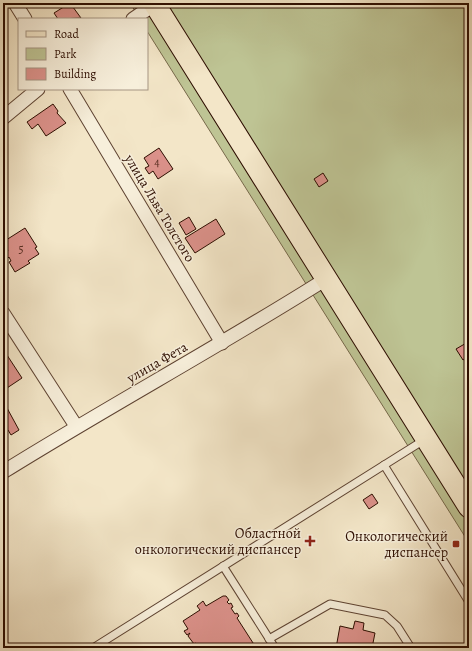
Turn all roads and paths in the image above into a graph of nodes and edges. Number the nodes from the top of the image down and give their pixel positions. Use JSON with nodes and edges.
{"nodes":[{"id":1,"x":15,"y":3,"type":"edge"},
{"id":2,"x":155,"y":4,"type":"edge"},
{"id":3,"x":24,"y":18,"type":"edge"},
{"id":4,"x":134,"y":18,"type":"edge"},
{"id":5,"x":37,"y":90,"type":"edge"},
{"id":6,"x":71,"y":90,"type":"edge"},
{"id":7,"x":3,"y":118,"type":"edge"},
{"id":8,"x":326,"y":279,"type":"junction"},
{"id":9,"x":3,"y":313,"type":"edge"},
{"id":10,"x":222,"y":342,"type":"junction"},
{"id":11,"x":76,"y":426,"type":"junction"},
{"id":12,"x":426,"y":439,"type":"junction"},
{"id":13,"x":384,"y":465,"type":"junction"},
{"id":14,"x":3,"y":472,"type":"edge"},
{"id":15,"x":469,"y":507,"type":"edge"},
{"id":16,"x":223,"y":566,"type":"junction"},
{"id":17,"x":469,"y":602,"type":"edge"},
{"id":18,"x":269,"y":639,"type":"junction"},
{"id":19,"x":93,"y":648,"type":"edge"},
{"id":20,"x":275,"y":648,"type":"edge"},
{"id":21,"x":411,"y":648,"type":"edge"}],
"edges":[{"from":1,"to":3,"type":"street"},
{"from":2,"to":4,"type":"street"},
{"from":2,"to":8,"type":"main road"},
{"from":5,"to":7,"type":"street"},
{"from":6,"to":10,"type":"street","name":"улица Льва Толстого"},
{"from":8,"to":10,"type":"street","name":"улица Фета"},
{"from":8,"to":12,"type":"main road"},
{"from":9,"to":11,"type":"street"},
{"from":10,"to":11,"type":"street","name":"улица Фета"},
{"from":11,"to":14,"type":"street","name":"улица Фета"},
{"from":12,"to":13,"type":"lane"},
{"from":12,"to":15,"type":"main road"},
{"from":13,"to":16,"type":"lane"},
{"from":13,"to":17,"type":"lane"},
{"from":16,"to":18,"type":"lane"},
{"from":16,"to":19,"type":"lane"},
{"from":18,"to":20,"type":"lane"},
{"from":18,"to":21,"type":"lane"}]}
